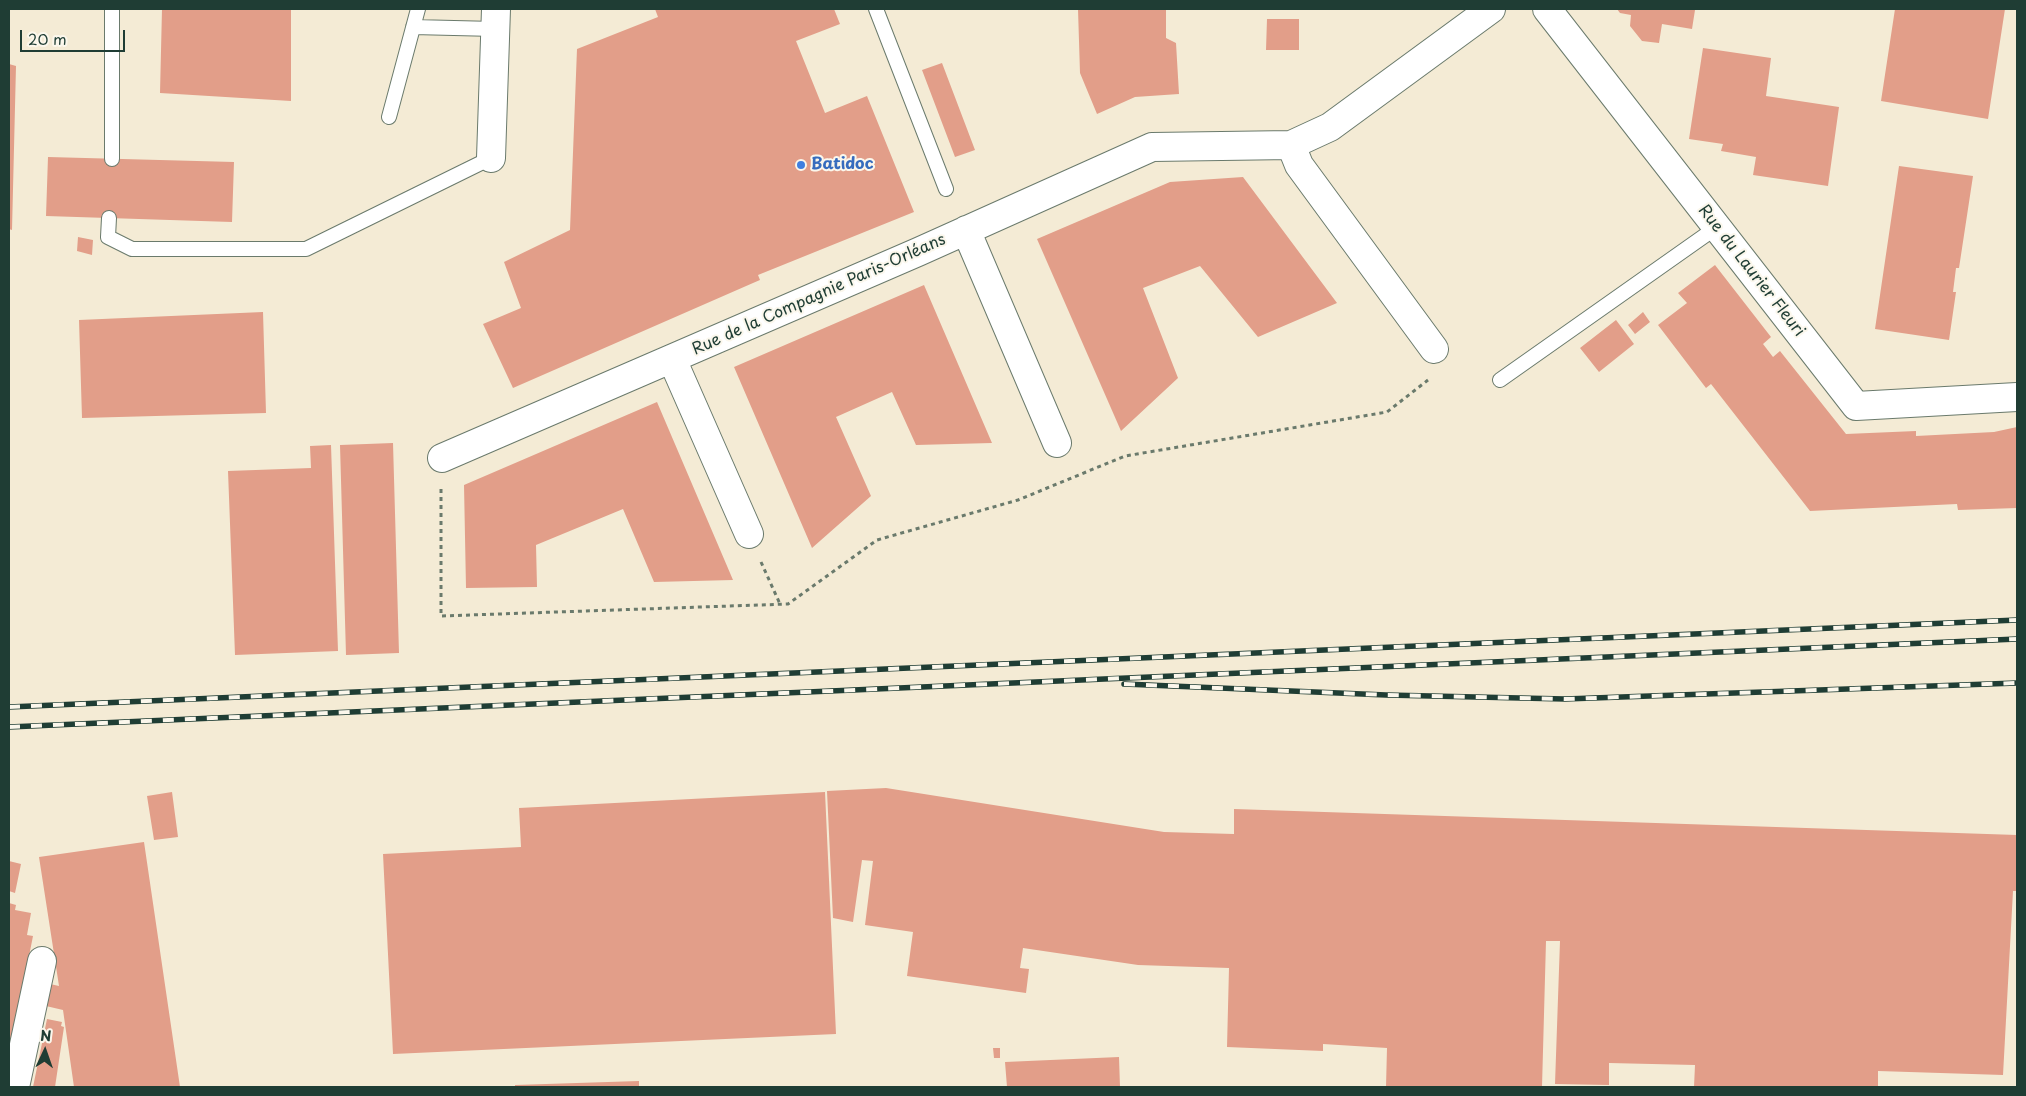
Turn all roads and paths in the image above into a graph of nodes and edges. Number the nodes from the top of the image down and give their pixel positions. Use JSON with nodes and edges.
{"nodes":[{"id":1,"x":112,"y":9,"type":"edge"},
{"id":2,"x":418,"y":9,"type":"edge"},
{"id":3,"x":876,"y":9,"type":"edge"},
{"id":4,"x":1491,"y":9,"type":"edge"},
{"id":5,"x":1547,"y":9,"type":"edge"},
{"id":6,"x":495,"y":19,"type":"edge"},
{"id":7,"x":413,"y":27,"type":"junction"},
{"id":8,"x":389,"y":117,"type":"dead end"},
{"id":9,"x":1291,"y":145,"type":"junction"},
{"id":10,"x":491,"y":158,"type":"joint"},
{"id":11,"x":112,"y":159,"type":"dead end"},
{"id":12,"x":946,"y":189,"type":"dead end"},
{"id":13,"x":109,"y":218,"type":"dead end"},
{"id":14,"x":1717,"y":227,"type":"junction"},
{"id":15,"x":966,"y":230,"type":"junction"},
{"id":16,"x":1434,"y":350,"type":"joint"},
{"id":17,"x":672,"y":359,"type":"junction"},
{"id":18,"x":1500,"y":380,"type":"dead end"},
{"id":19,"x":2017,"y":397,"type":"edge"},
{"id":20,"x":1057,"y":443,"type":"dead end"},
{"id":21,"x":442,"y":458,"type":"joint"},
{"id":22,"x":749,"y":534,"type":"joint"},
{"id":23,"x":780,"y":604,"type":"junction"},
{"id":24,"x":42,"y":961,"type":"dead end"},
{"id":25,"x":15,"y":1087,"type":"edge"}],
"edges":[{"from":1,"to":11,"type":"lane"},
{"from":2,"to":7,"type":"lane"},
{"from":3,"to":12,"type":"lane"},
{"from":4,"to":9,"type":"street","name":"Rue de la Compagnie Paris-Orléans"},
{"from":5,"to":14,"type":"street","name":"Rue du Laurier Fleuri"},
{"from":6,"to":7,"type":"lane"},
{"from":6,"to":10,"type":"street"},
{"from":7,"to":8,"type":"lane"},
{"from":9,"to":15,"type":"street","name":"Rue de la Compagnie Paris-Orléans"},
{"from":9,"to":16,"type":"street"},
{"from":10,"to":13,"type":"lane"},
{"from":14,"to":18,"type":"lane"},
{"from":14,"to":19,"type":"street","name":"Rue du Laurier Fleuri"},
{"from":15,"to":17,"type":"street","name":"Rue de la Compagnie Paris-Orléans"},
{"from":15,"to":20,"type":"street","name":"Rue de la Compagnie Paris-Orléans"},
{"from":16,"to":23,"type":"path"},
{"from":17,"to":21,"type":"street","name":"Rue de la Compagnie Paris-Orléans"},
{"from":17,"to":22,"type":"street","name":"Rue de la Compagnie Paris-Orléans"},
{"from":21,"to":23,"type":"path"},
{"from":22,"to":23,"type":"path"},
{"from":24,"to":25,"type":"street"}]}
